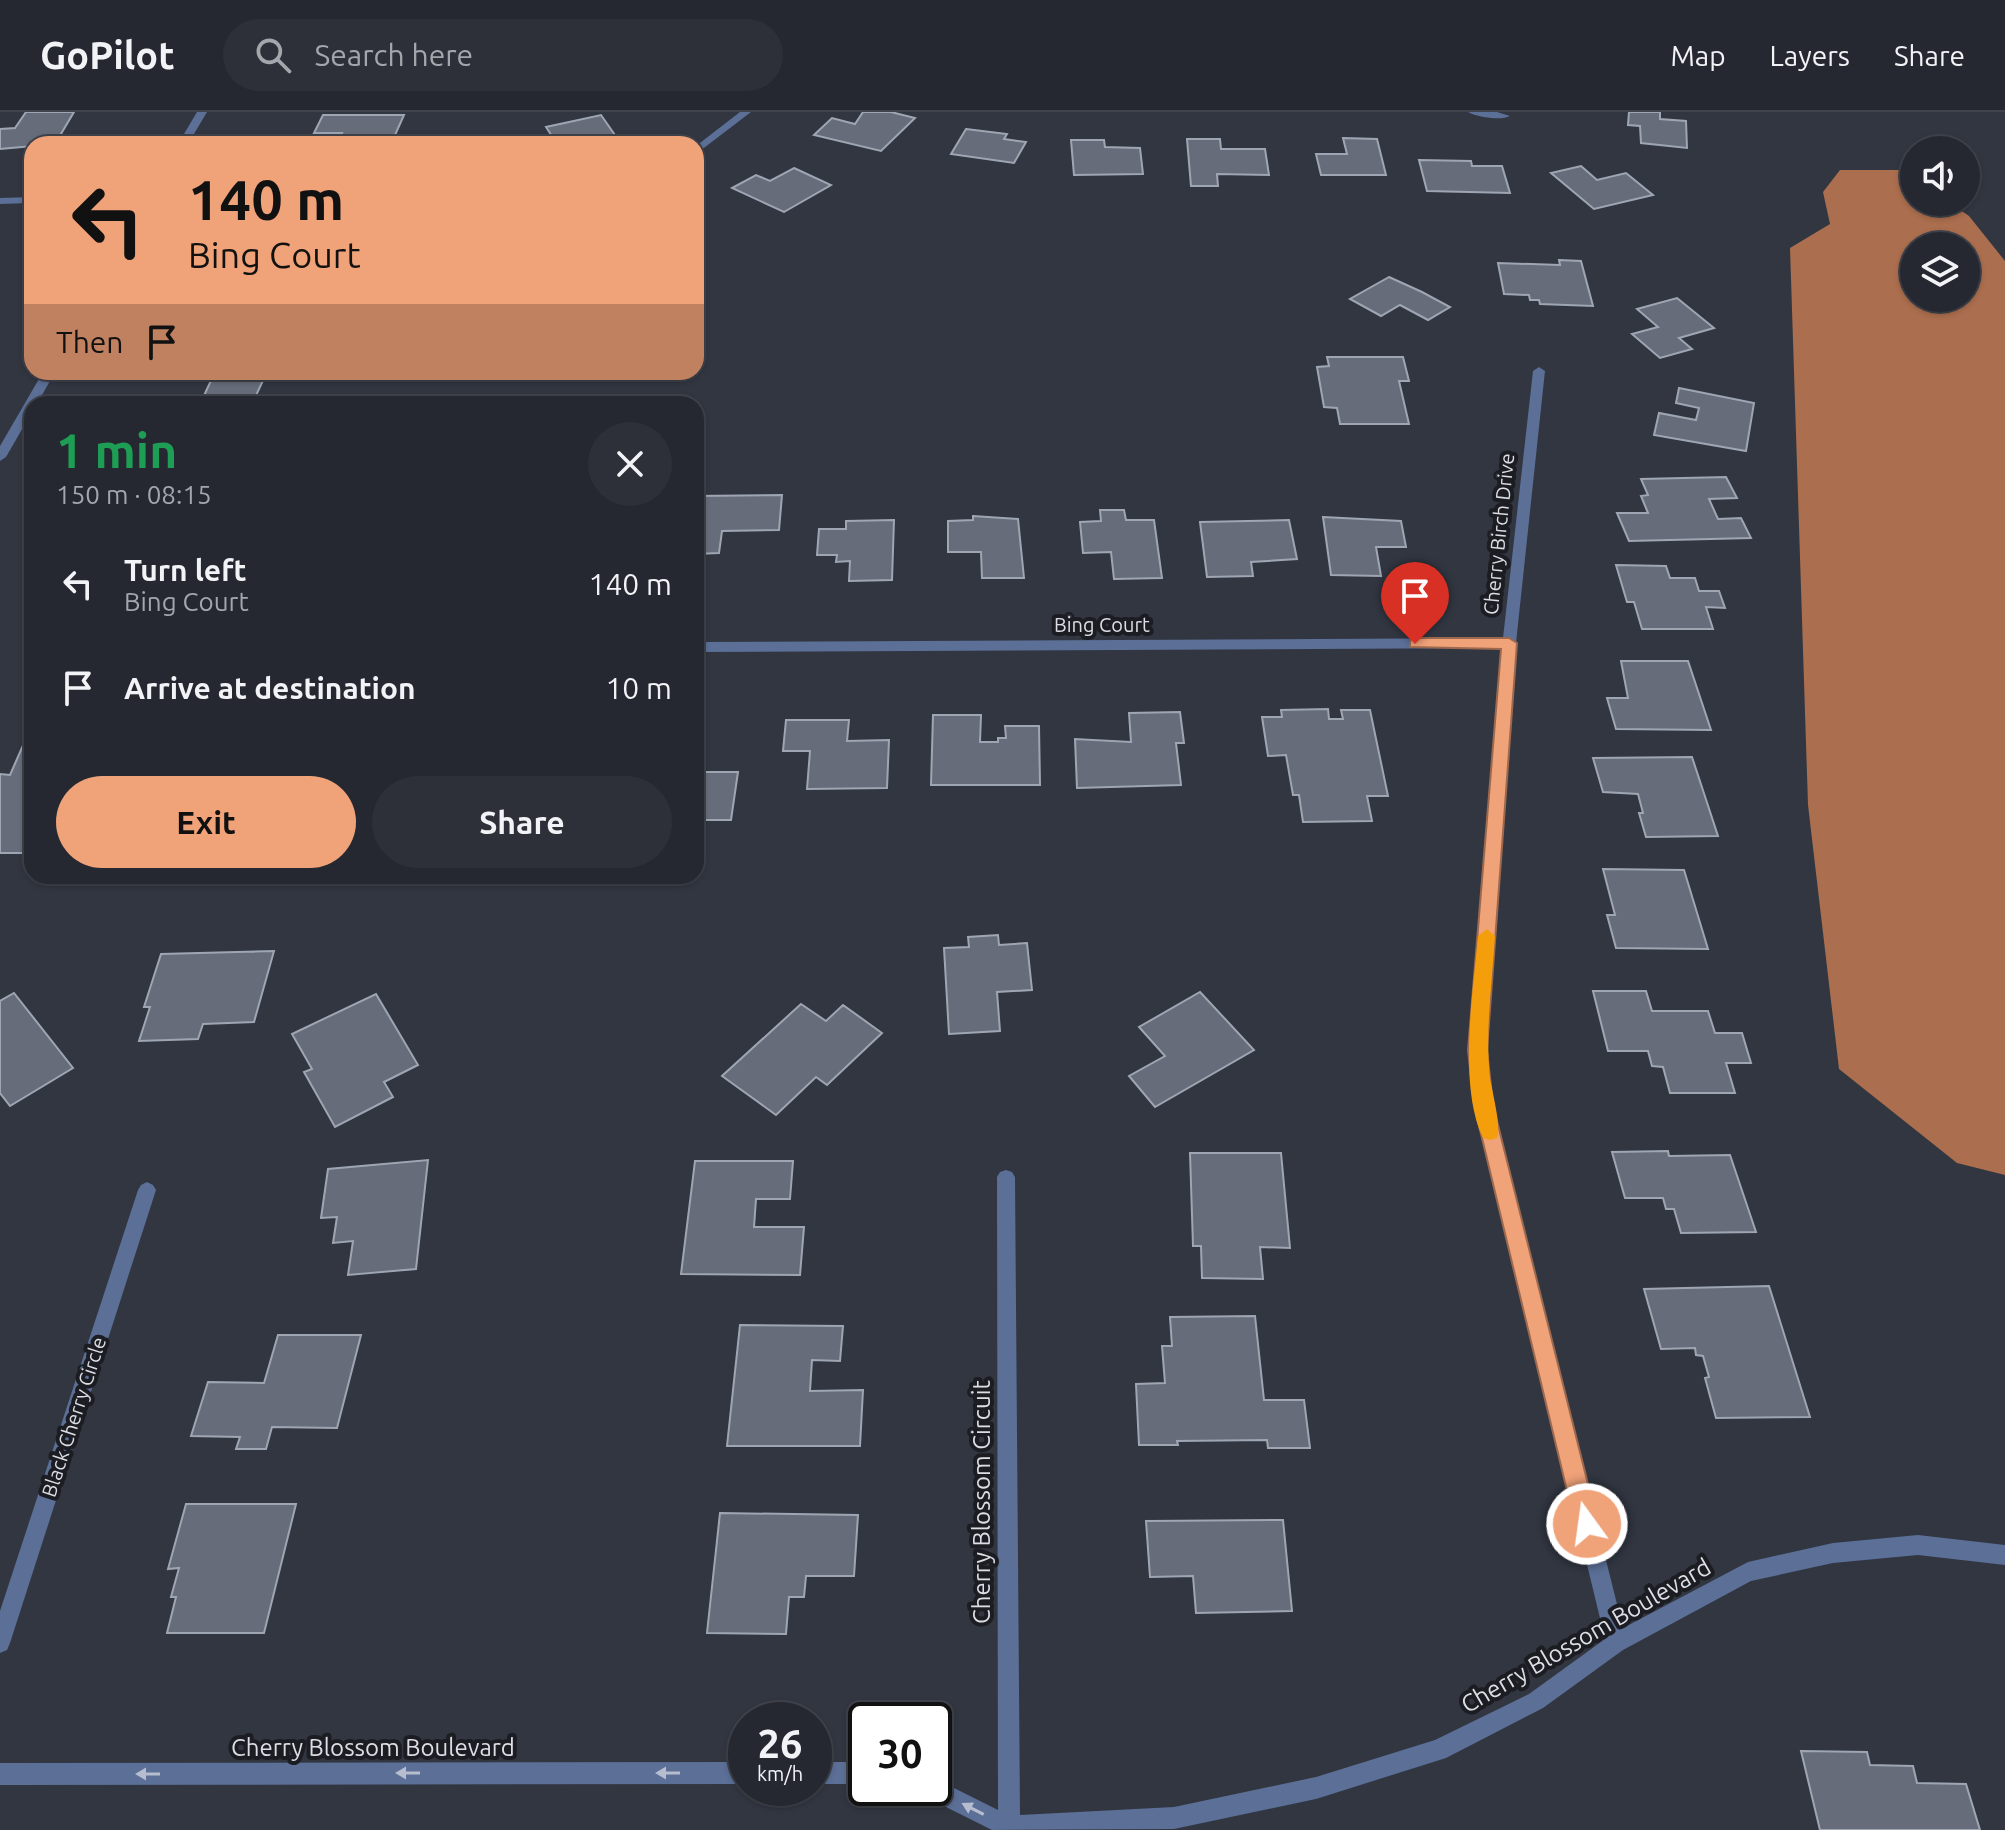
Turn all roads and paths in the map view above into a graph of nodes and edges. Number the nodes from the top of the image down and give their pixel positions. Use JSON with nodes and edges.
{"nodes":[{"id":1,"x":202,"y":112,"type":"edge"},
{"id":2,"x":746,"y":112,"type":"edge"},
{"id":3,"x":1473,"y":112,"type":"edge"},
{"id":4,"x":1505,"y":116,"type":"dead end"},
{"id":5,"x":188,"y":136,"type":"edge"},
{"id":6,"x":704,"y":145,"type":"edge"},
{"id":7,"x":24,"y":200,"type":"edge"},
{"id":8,"x":0,"y":201,"type":"edge"},
{"id":9,"x":1539,"y":371,"type":"dead end"},
{"id":10,"x":24,"y":415,"type":"edge"},
{"id":11,"x":0,"y":457,"type":"edge"},
{"id":12,"x":1509,"y":643,"type":"junction"},
{"id":13,"x":704,"y":647,"type":"edge"},
{"id":14,"x":1006,"y":1177,"type":"dead end"},
{"id":15,"x":147,"y":1190,"type":"dead end"},
{"id":16,"x":2000,"y":1554,"type":"edge"},
{"id":17,"x":0,"y":1643,"type":"edge"},
{"id":18,"x":1616,"y":1643,"type":"junction"},
{"id":19,"x":728,"y":1773,"type":"edge"},
{"id":20,"x":0,"y":1774,"type":"edge"},
{"id":21,"x":952,"y":1799,"type":"edge"},
{"id":22,"x":1006,"y":1829,"type":"edge"}],
"edges":[{"from":1,"to":5,"type":"street"},
{"from":2,"to":6,"type":"street"},
{"from":3,"to":4,"type":"street"},
{"from":7,"to":8,"type":"street"},
{"from":9,"to":12,"type":"street","name":"Cherry Birch Drive"},
{"from":10,"to":11,"type":"street"},
{"from":12,"to":13,"type":"street","name":"Bing Court"},
{"from":12,"to":18,"type":"street","name":"Cherry Birch Drive"},
{"from":14,"to":22,"type":"street","name":"Cherry Blossom Circuit"},
{"from":15,"to":17,"type":"street","name":"Black Cherry Circle"},
{"from":16,"to":18,"type":"street","name":"Cherry Blossom Boulevard"},
{"from":18,"to":22,"type":"street","name":"Cherry Blossom Boulevard"},
{"from":19,"to":20,"type":"street","name":"Cherry Blossom Boulevard","one_way":true},
{"from":22,"to":21,"type":"street","name":"Cherry Blossom Boulevard","one_way":true}]}
